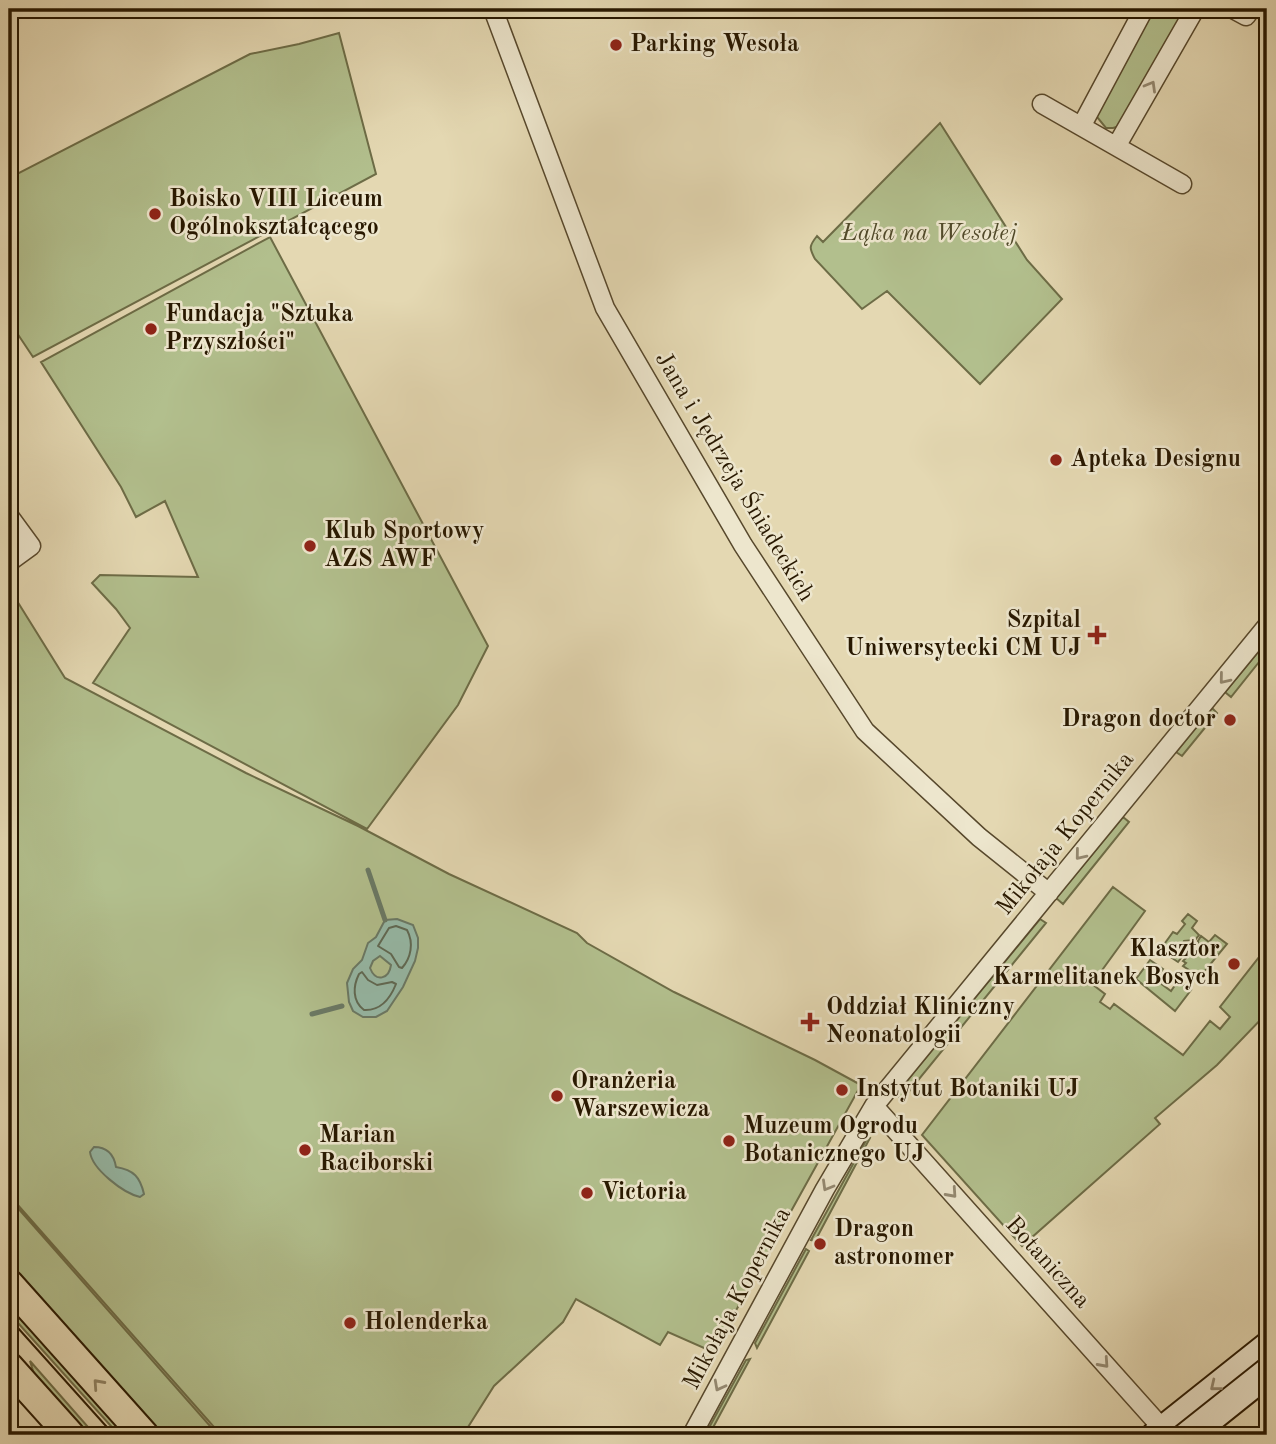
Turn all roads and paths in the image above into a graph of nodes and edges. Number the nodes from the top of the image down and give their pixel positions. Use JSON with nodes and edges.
{"nodes":[{"id":1,"x":494,"y":9,"type":"edge"},
{"id":2,"x":1144,"y":9,"type":"edge"},
{"id":3,"x":1195,"y":9,"type":"edge"},
{"id":4,"x":1042,"y":104,"type":"dead end"},
{"id":5,"x":1082,"y":125,"type":"junction"},
{"id":6,"x":1117,"y":145,"type":"junction"},
{"id":7,"x":1182,"y":184,"type":"dead end"},
{"id":8,"x":9,"y":516,"type":"edge"},
{"id":9,"x":9,"y":562,"type":"edge"},
{"id":10,"x":1267,"y":626,"type":"edge"},
{"id":11,"x":1049,"y":893,"type":"junction"},
{"id":12,"x":874,"y":1106,"type":"junction"},
{"id":13,"x":9,"y":1284,"type":"edge"},
{"id":14,"x":1267,"y":1345,"type":"edge"},
{"id":15,"x":9,"y":1367,"type":"edge"},
{"id":16,"x":1267,"y":1375,"type":"edge"},
{"id":17,"x":1158,"y":1432,"type":"edge"},
{"id":18,"x":70,"y":1435,"type":"edge"},
{"id":19,"x":144,"y":1435,"type":"edge"},
{"id":20,"x":692,"y":1435,"type":"edge"},
{"id":21,"x":1193,"y":1435,"type":"edge"}],
"edges":[{"from":1,"to":11,"type":"street","name":"Jana i Jędrzeja Śniadeckich"},
{"from":2,"to":5,"type":"street"},
{"from":6,"to":3,"type":"street","one_way":true},
{"from":4,"to":5,"type":"street"},
{"from":5,"to":6,"type":"street"},
{"from":6,"to":7,"type":"street"},
{"from":8,"to":9,"type":"street"},
{"from":10,"to":11,"type":"street","name":"Mikołaja Kopernika","one_way":true},
{"from":11,"to":12,"type":"street","name":"Mikołaja Kopernika"},
{"from":12,"to":17,"type":"street","name":"Botaniczna","one_way":true},
{"from":12,"to":20,"type":"street","name":"Mikołaja Kopernika","one_way":true},
{"from":19,"to":13,"type":"main road","one_way":true},
{"from":14,"to":17,"type":"street","one_way":true},
{"from":15,"to":18,"type":"main road"},
{"from":16,"to":21,"type":"street"},
{"from":17,"to":21,"type":"street"}]}
